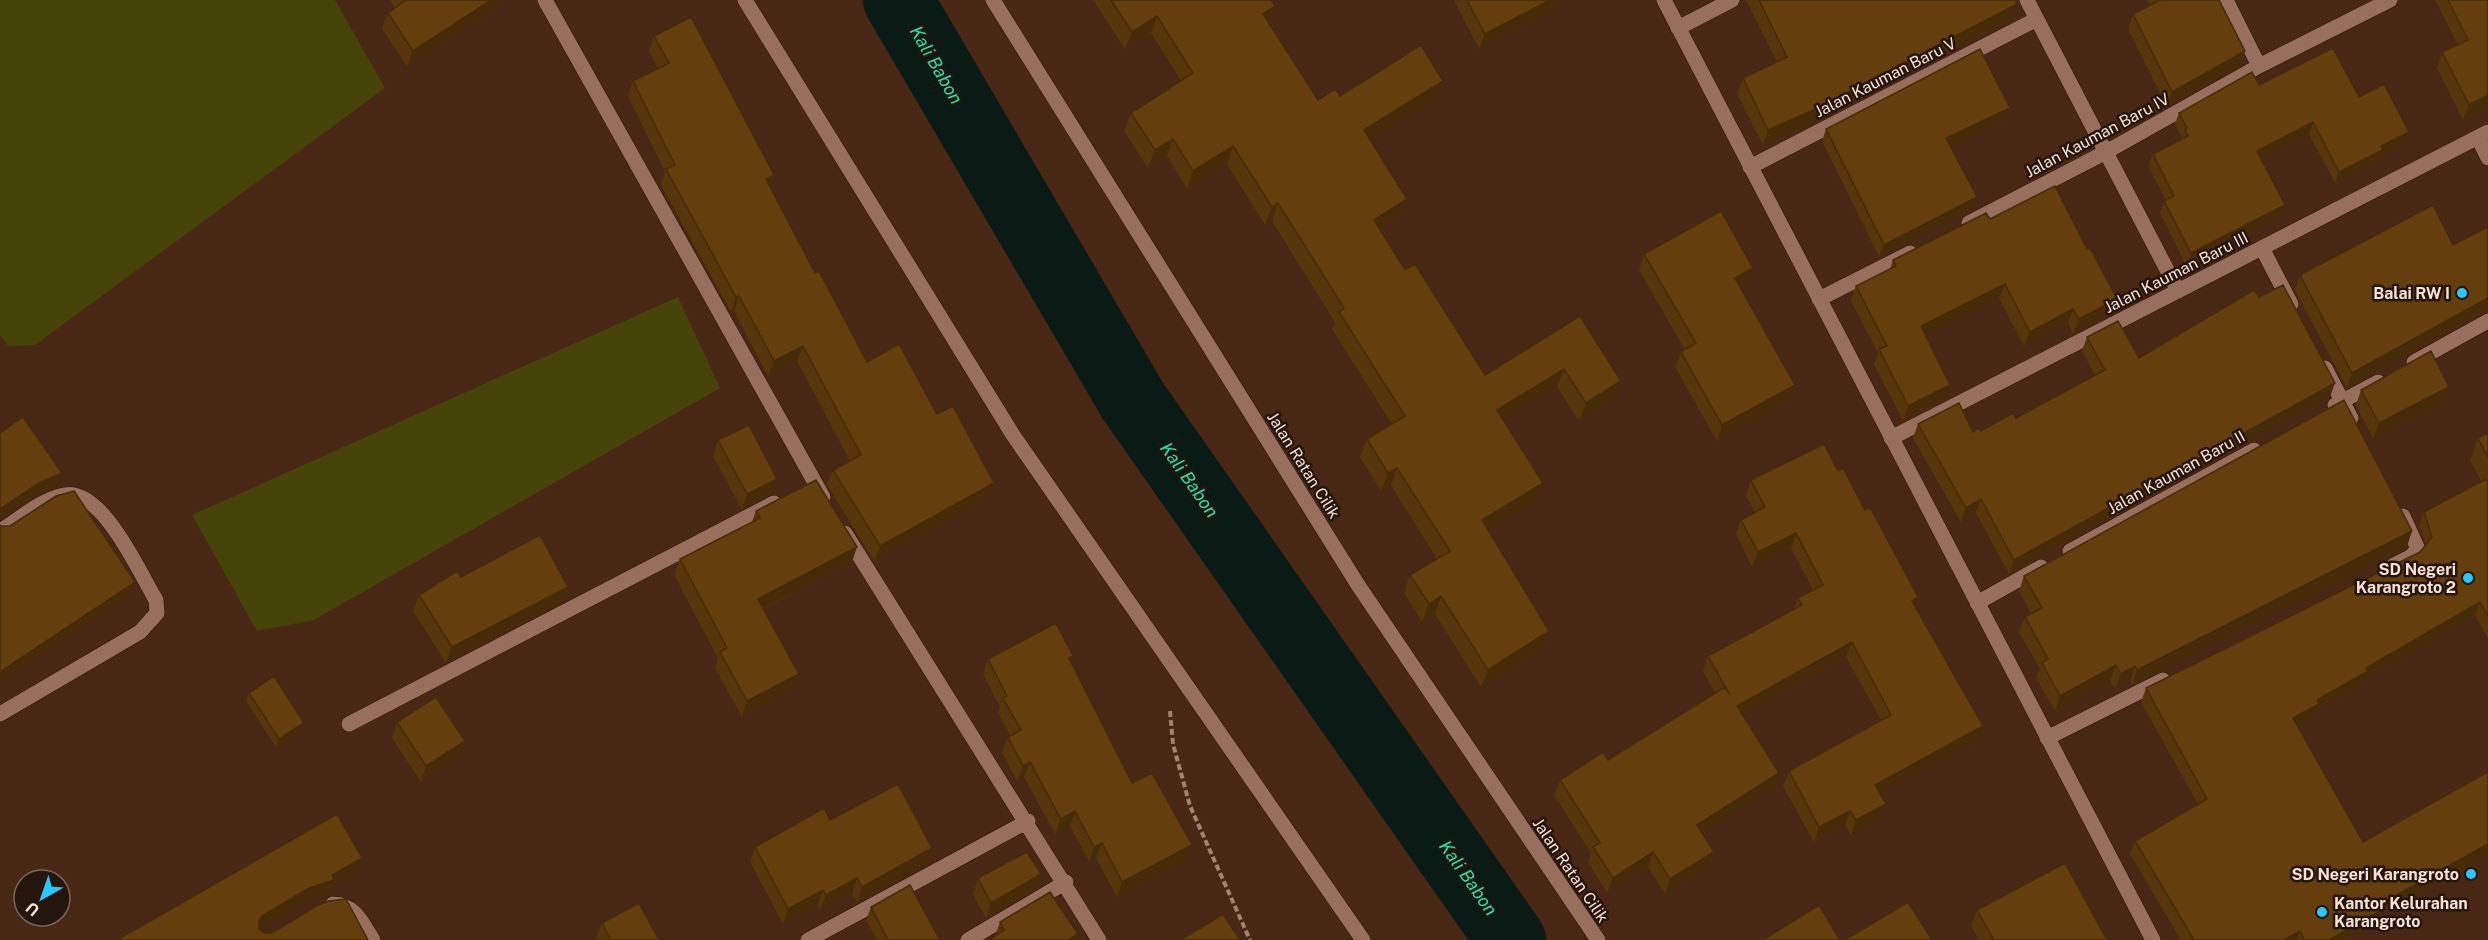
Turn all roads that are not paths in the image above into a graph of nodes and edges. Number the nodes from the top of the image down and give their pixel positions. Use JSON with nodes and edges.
{"nodes":[{"id":1,"x":545,"y":0,"type":"edge"},
{"id":2,"x":745,"y":0,"type":"edge"},
{"id":3,"x":993,"y":0,"type":"edge"},
{"id":4,"x":1664,"y":0,"type":"edge"},
{"id":5,"x":1732,"y":0,"type":"edge"},
{"id":6,"x":2027,"y":0,"type":"edge"},
{"id":7,"x":2226,"y":0,"type":"edge"},
{"id":8,"x":2386,"y":1,"type":"edge"},
{"id":9,"x":2037,"y":19,"type":"junction"},
{"id":10,"x":1678,"y":28,"type":"junction"},
{"id":11,"x":2259,"y":66,"type":"junction"},
{"id":12,"x":2483,"y":135,"type":"edge"},
{"id":13,"x":2106,"y":152,"type":"junction"},
{"id":14,"x":2488,"y":158,"type":"edge"},
{"id":15,"x":1750,"y":167,"type":"junction"},
{"id":16,"x":1957,"y":228,"type":"edge"},
{"id":17,"x":1925,"y":245,"type":"edge"},
{"id":18,"x":2262,"y":248,"type":"junction"},
{"id":19,"x":2178,"y":291,"type":"junction"},
{"id":20,"x":1819,"y":299,"type":"junction"},
{"id":21,"x":2300,"y":320,"type":"edge"},
{"id":22,"x":2488,"y":321,"type":"edge"},
{"id":23,"x":2316,"y":350,"type":"edge"},
{"id":24,"x":2342,"y":401,"type":"junction"},
{"id":25,"x":2321,"y":413,"type":"edge"},
{"id":26,"x":2359,"y":433,"type":"edge"},
{"id":27,"x":1892,"y":438,"type":"junction"},
{"id":28,"x":2270,"y":441,"type":"edge"},
{"id":29,"x":803,"y":488,"type":"junction"},
{"id":30,"x":2398,"y":507,"type":"edge"},
{"id":31,"x":0,"y":531,"type":"edge"},
{"id":32,"x":2378,"y":573,"type":"edge"},
{"id":33,"x":1977,"y":603,"type":"junction"},
{"id":34,"x":2175,"y":674,"type":"edge"},
{"id":35,"x":0,"y":714,"type":"edge"},
{"id":36,"x":349,"y":724,"type":"dead end"},
{"id":37,"x":2047,"y":738,"type":"junction"},
{"id":38,"x":1028,"y":821,"type":"junction"},
{"id":39,"x":1066,"y":882,"type":"junction"},
{"id":40,"x":313,"y":910,"type":"edge"},
{"id":41,"x":373,"y":940,"type":"edge"},
{"id":42,"x":808,"y":940,"type":"edge"},
{"id":43,"x":968,"y":940,"type":"edge"},
{"id":44,"x":1099,"y":940,"type":"edge"},
{"id":45,"x":1363,"y":940,"type":"edge"},
{"id":46,"x":1598,"y":940,"type":"edge"},
{"id":47,"x":2153,"y":940,"type":"edge"}],
"edges":[{"from":1,"to":29,"type":"street"},
{"from":2,"to":45,"type":"street"},
{"from":3,"to":46,"type":"street","name":"Jalan Ratan Cilik"},
{"from":4,"to":10,"type":"street"},
{"from":5,"to":10,"type":"street"},
{"from":6,"to":9,"type":"street"},
{"from":7,"to":11,"type":"street"},
{"from":8,"to":11,"type":"street","name":"Jalan Kauman Baru IV"},
{"from":9,"to":13,"type":"street"},
{"from":9,"to":15,"type":"street","name":"Jalan Kauman Baru V"},
{"from":10,"to":15,"type":"street"},
{"from":11,"to":13,"type":"street","name":"Jalan Kauman Baru IV"},
{"from":12,"to":14,"type":"street"},
{"from":12,"to":18,"type":"street","name":"Jalan Kauman Baru III"},
{"from":13,"to":16,"type":"street","name":"Jalan Kauman Baru IV"},
{"from":13,"to":19,"type":"street"},
{"from":15,"to":20,"type":"street"},
{"from":17,"to":20,"type":"street"},
{"from":18,"to":19,"type":"street","name":"Jalan Kauman Baru III"},
{"from":18,"to":21,"type":"street"},
{"from":19,"to":27,"type":"street","name":"Jalan Kauman Baru III"},
{"from":20,"to":27,"type":"street"},
{"from":22,"to":24,"type":"street"},
{"from":23,"to":24,"type":"street"},
{"from":24,"to":25,"type":"street"},
{"from":24,"to":26,"type":"street"},
{"from":27,"to":33,"type":"street"},
{"from":28,"to":33,"type":"street","name":"Jalan Kauman Baru II"},
{"from":29,"to":36,"type":"street"},
{"from":29,"to":38,"type":"street"},
{"from":30,"to":32,"type":"street"},
{"from":31,"to":35,"type":"street"},
{"from":33,"to":37,"type":"street"},
{"from":34,"to":37,"type":"street"},
{"from":37,"to":47,"type":"street"},
{"from":38,"to":39,"type":"street"},
{"from":38,"to":42,"type":"street"},
{"from":39,"to":43,"type":"street"},
{"from":39,"to":44,"type":"street"},
{"from":40,"to":41,"type":"street"}]}
